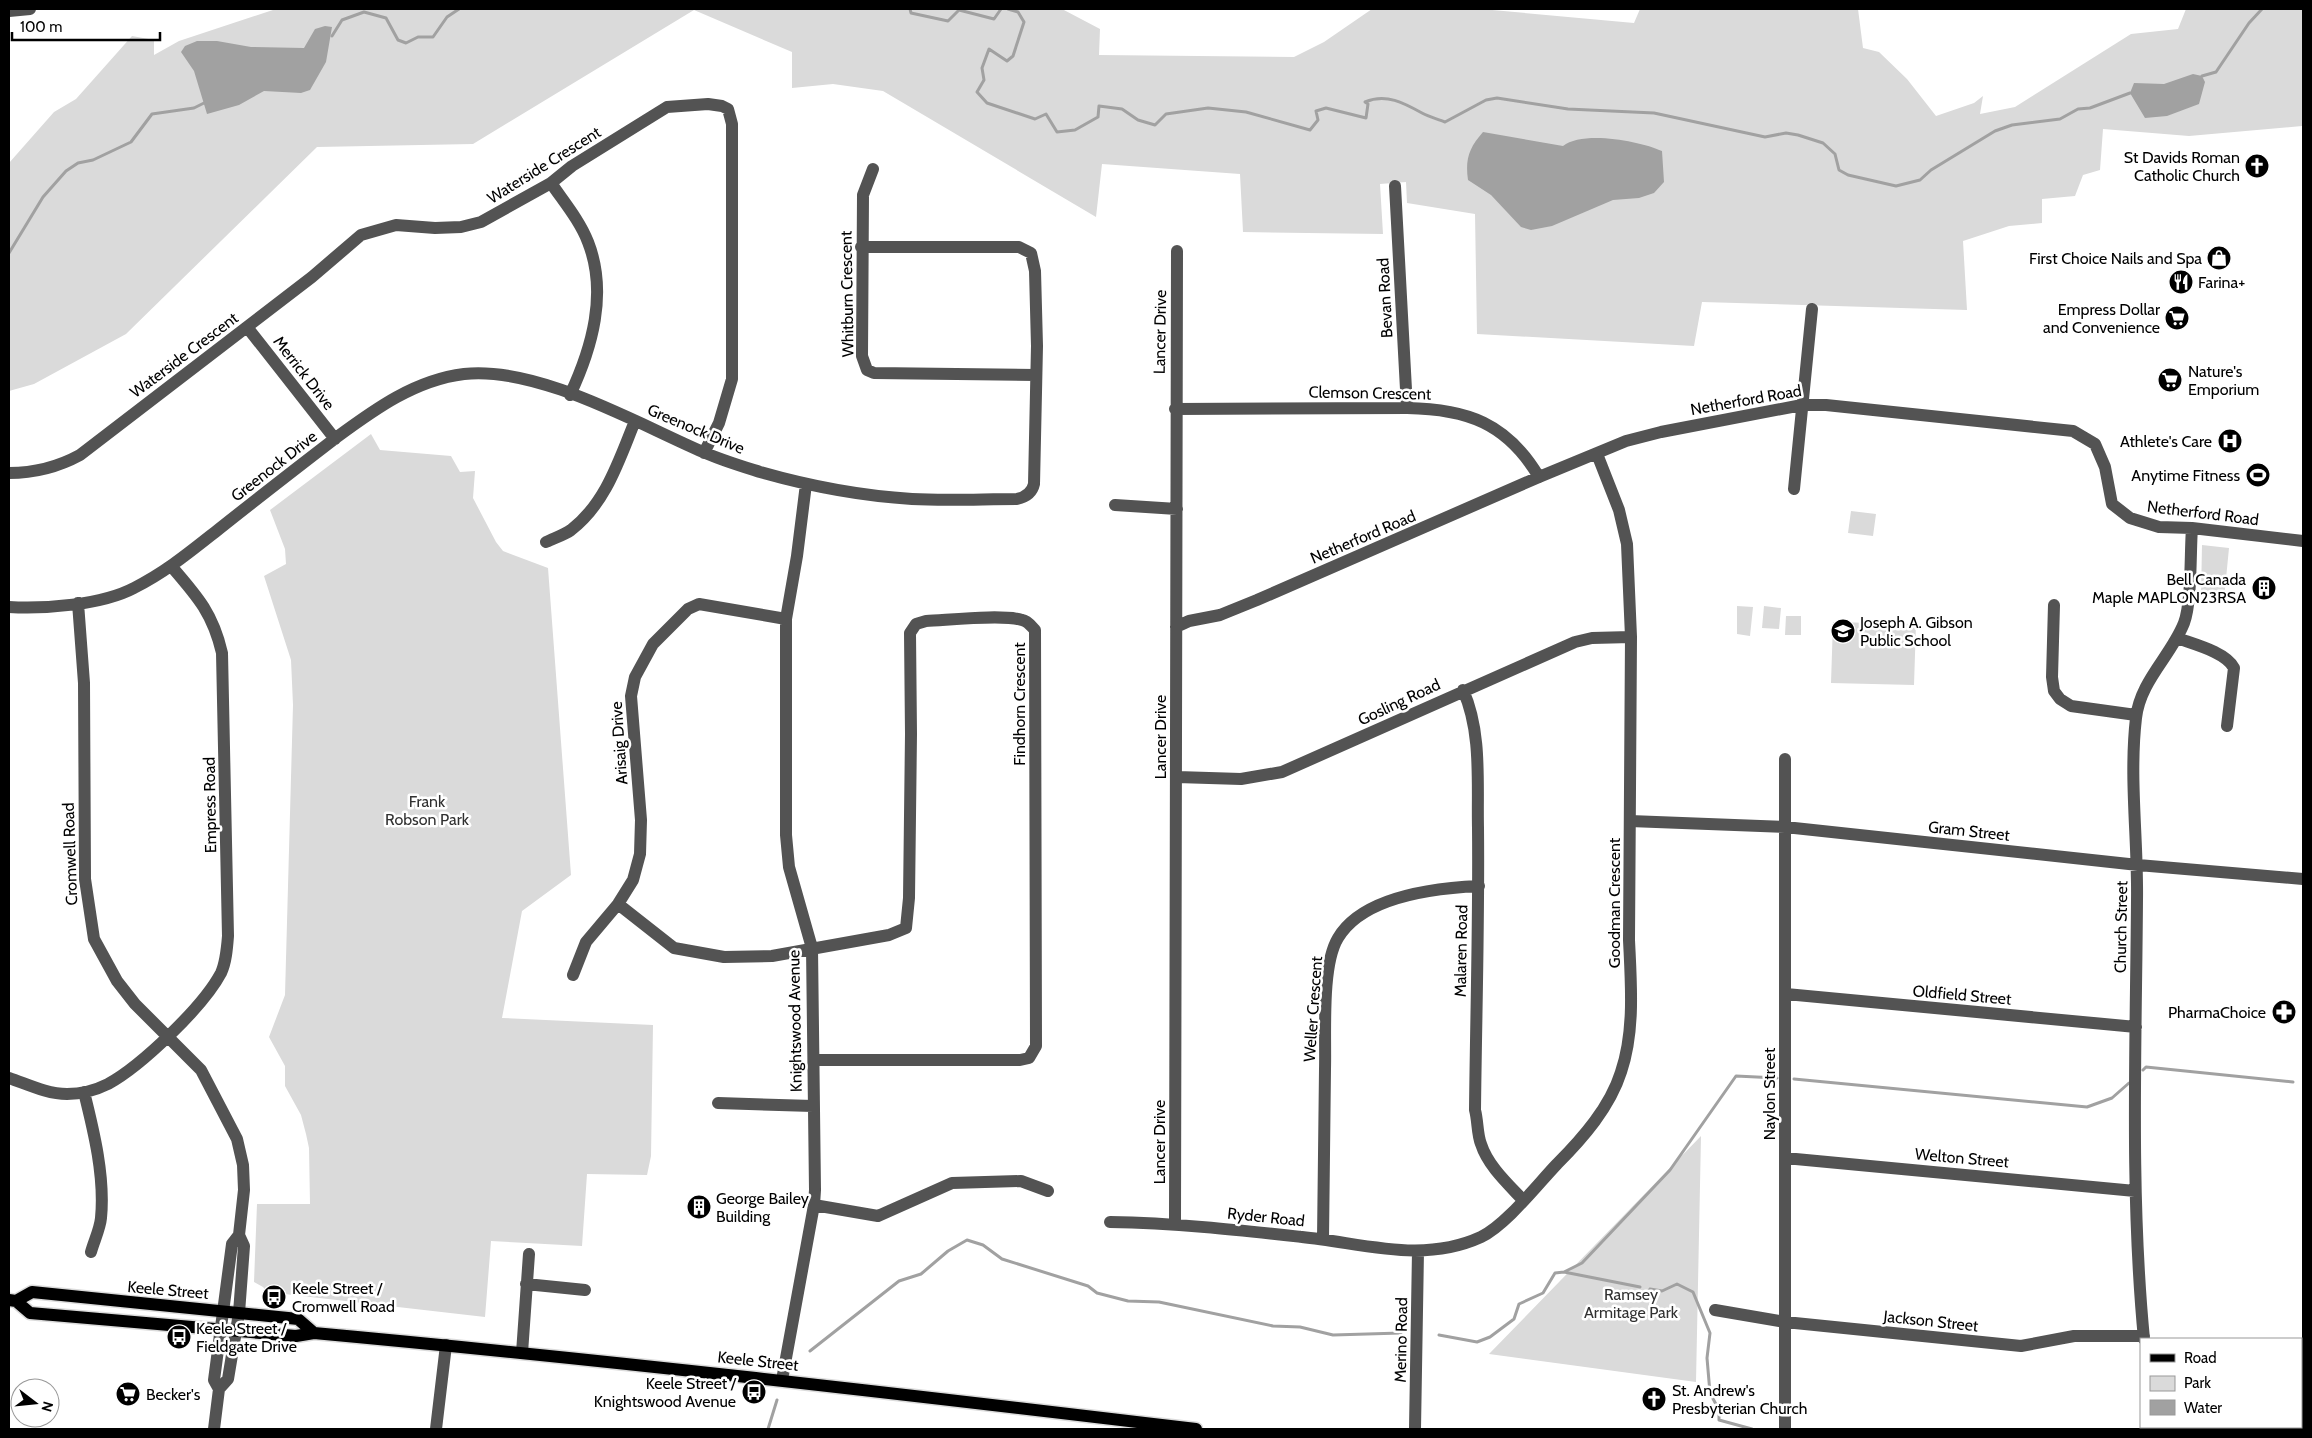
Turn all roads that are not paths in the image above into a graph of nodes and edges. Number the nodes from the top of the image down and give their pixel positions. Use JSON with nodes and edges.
{"nodes":[{"id":1,"x":30,"y":9,"type":"edge"},
{"id":2,"x":9,"y":11,"type":"edge"},
{"id":3,"x":873,"y":169,"type":"dead end"},
{"id":4,"x":551,"y":183,"type":"junction"},
{"id":5,"x":1395,"y":186,"type":"dead end"},
{"id":6,"x":861,"y":247,"type":"junction"},
{"id":7,"x":1177,"y":251,"type":"dead end"},
{"id":8,"x":1812,"y":309,"type":"dead end"},
{"id":9,"x":247,"y":327,"type":"junction"},
{"id":10,"x":1036,"y":375,"type":"junction"},
{"id":11,"x":570,"y":395,"type":"junction"},
{"id":12,"x":1802,"y":405,"type":"junction"},
{"id":13,"x":1407,"y":408,"type":"junction"},
{"id":14,"x":1175,"y":409,"type":"junction"},
{"id":15,"x":635,"y":421,"type":"junction"},
{"id":16,"x":335,"y":439,"type":"junction"},
{"id":17,"x":704,"y":453,"type":"junction"},
{"id":18,"x":1597,"y":454,"type":"junction"},
{"id":19,"x":9,"y":473,"type":"edge"},
{"id":20,"x":1539,"y":476,"type":"junction"},
{"id":21,"x":806,"y":484,"type":"junction"},
{"id":22,"x":1794,"y":489,"type":"dead end"},
{"id":23,"x":1115,"y":505,"type":"dead end"},
{"id":24,"x":1177,"y":509,"type":"junction"},
{"id":25,"x":2192,"y":528,"type":"junction"},
{"id":26,"x":2303,"y":541,"type":"edge"},
{"id":27,"x":546,"y":542,"type":"dead end"},
{"id":28,"x":172,"y":567,"type":"junction"},
{"id":29,"x":78,"y":603,"type":"junction"},
{"id":30,"x":2054,"y":605,"type":"dead end"},
{"id":31,"x":9,"y":607,"type":"edge"},
{"id":32,"x":786,"y":619,"type":"junction"},
{"id":33,"x":1176,"y":627,"type":"junction"},
{"id":34,"x":1631,"y":638,"type":"junction"},
{"id":35,"x":2176,"y":638,"type":"junction"},
{"id":36,"x":1463,"y":690,"type":"junction"},
{"id":37,"x":2136,"y":715,"type":"junction"},
{"id":38,"x":2227,"y":726,"type":"dead end"},
{"id":39,"x":1785,"y":759,"type":"dead end"},
{"id":40,"x":1177,"y":777,"type":"junction"},
{"id":41,"x":1630,"y":821,"type":"junction"},
{"id":42,"x":1785,"y":827,"type":"junction"},
{"id":43,"x":2138,"y":866,"type":"junction"},
{"id":44,"x":2303,"y":880,"type":"edge"},
{"id":45,"x":1479,"y":886,"type":"junction"},
{"id":46,"x":618,"y":904,"type":"junction"},
{"id":47,"x":812,"y":948,"type":"junction"},
{"id":48,"x":574,"y":974,"type":"dead end"},
{"id":49,"x":1786,"y":994,"type":"junction"},
{"id":50,"x":2136,"y":1027,"type":"junction"},
{"id":51,"x":168,"y":1037,"type":"junction"},
{"id":52,"x":815,"y":1060,"type":"junction"},
{"id":53,"x":9,"y":1078,"type":"edge"},
{"id":54,"x":84,"y":1092,"type":"junction"},
{"id":55,"x":718,"y":1103,"type":"dead end"},
{"id":56,"x":813,"y":1106,"type":"junction"},
{"id":57,"x":1785,"y":1158,"type":"junction"},
{"id":58,"x":1048,"y":1191,"type":"dead end"},
{"id":59,"x":2135,"y":1191,"type":"junction"},
{"id":60,"x":1524,"y":1200,"type":"junction"},
{"id":61,"x":814,"y":1205,"type":"junction"},
{"id":62,"x":1110,"y":1222,"type":"dead end"},
{"id":63,"x":1175,"y":1223,"type":"junction"},
{"id":64,"x":239,"y":1235,"type":"junction"},
{"id":65,"x":1323,"y":1239,"type":"junction"},
{"id":66,"x":1418,"y":1251,"type":"junction"},
{"id":67,"x":91,"y":1252,"type":"dead end"},
{"id":68,"x":529,"y":1254,"type":"dead end"},
{"id":69,"x":526,"y":1284,"type":"junction"},
{"id":70,"x":586,"y":1290,"type":"dead end"},
{"id":71,"x":12,"y":1301,"type":"edge"},
{"id":72,"x":1715,"y":1310,"type":"dead end"},
{"id":73,"x":222,"y":1311,"type":"junction"},
{"id":74,"x":239,"y":1312,"type":"junction"},
{"id":75,"x":1784,"y":1322,"type":"junction"},
{"id":76,"x":220,"y":1329,"type":"junction"},
{"id":77,"x":236,"y":1331,"type":"junction"},
{"id":78,"x":314,"y":1333,"type":"junction"},
{"id":79,"x":2144,"y":1338,"type":"edge"},
{"id":80,"x":446,"y":1345,"type":"junction"},
{"id":81,"x":522,"y":1352,"type":"junction"},
{"id":82,"x":782,"y":1380,"type":"junction"},
{"id":83,"x":219,"y":1389,"type":"junction"},
{"id":84,"x":214,"y":1429,"type":"edge"},
{"id":85,"x":436,"y":1429,"type":"edge"},
{"id":86,"x":1196,"y":1429,"type":"edge"},
{"id":87,"x":1415,"y":1429,"type":"edge"},
{"id":88,"x":1785,"y":1429,"type":"edge"}],
"edges":[{"from":1,"to":2,"type":"street"},
{"from":3,"to":6,"type":"street","name":"Whitburn Crescent"},
{"from":4,"to":9,"type":"street","name":"Waterside Crescent"},
{"from":4,"to":11,"type":"street"},
{"from":4,"to":17,"type":"street","name":"Waterside Crescent"},
{"from":5,"to":13,"type":"street","name":"Bevan Road"},
{"from":6,"to":10,"type":"street","name":"Greenock Drive"},
{"from":6,"to":10,"type":"street","name":"Whitburn Crescent"},
{"from":7,"to":14,"type":"street","name":"Lancer Drive"},
{"from":8,"to":12,"type":"street"},
{"from":9,"to":16,"type":"street","name":"Merrick Drive"},
{"from":9,"to":19,"type":"street","name":"Waterside Crescent"},
{"from":10,"to":21,"type":"street","name":"Greenock Drive"},
{"from":11,"to":15,"type":"street","name":"Greenock Drive"},
{"from":11,"to":16,"type":"street","name":"Greenock Drive"},
{"from":12,"to":18,"type":"street","name":"Netherford Road"},
{"from":12,"to":22,"type":"street"},
{"from":12,"to":25,"type":"street","name":"Netherford Road"},
{"from":13,"to":14,"type":"street","name":"Clemson Crescent"},
{"from":13,"to":20,"type":"street","name":"Clemson Crescent"},
{"from":14,"to":24,"type":"street","name":"Lancer Drive"},
{"from":15,"to":17,"type":"street","name":"Greenock Drive"},
{"from":15,"to":27,"type":"street"},
{"from":16,"to":28,"type":"street","name":"Greenock Drive"},
{"from":17,"to":21,"type":"street","name":"Greenock Drive"},
{"from":18,"to":20,"type":"street","name":"Netherford Road"},
{"from":18,"to":34,"type":"street","name":"Goodman Crescent"},
{"from":20,"to":33,"type":"street","name":"Netherford Road"},
{"from":21,"to":32,"type":"street","name":"Knightswood Avenue"},
{"from":23,"to":24,"type":"street"},
{"from":24,"to":33,"type":"street","name":"Lancer Drive"},
{"from":25,"to":26,"type":"street","name":"Netherford Road"},
{"from":25,"to":35,"type":"street","name":"Church Street"},
{"from":28,"to":29,"type":"street","name":"Greenock Drive"},
{"from":28,"to":51,"type":"street","name":"Empress Road"},
{"from":29,"to":31,"type":"street","name":"Greenock Drive"},
{"from":29,"to":51,"type":"street","name":"Cromwell Road"},
{"from":30,"to":37,"type":"street"},
{"from":32,"to":46,"type":"street","name":"Arisaig Drive"},
{"from":32,"to":47,"type":"street","name":"Knightswood Avenue"},
{"from":33,"to":40,"type":"street","name":"Lancer Drive"},
{"from":34,"to":36,"type":"street","name":"Gosling Road"},
{"from":34,"to":41,"type":"street","name":"Goodman Crescent"},
{"from":35,"to":37,"type":"street","name":"Church Street"},
{"from":35,"to":38,"type":"street"},
{"from":36,"to":40,"type":"street","name":"Gosling Road"},
{"from":36,"to":45,"type":"street","name":"Malaren Road"},
{"from":37,"to":43,"type":"street","name":"Church Street"},
{"from":39,"to":42,"type":"street","name":"Naylon Street"},
{"from":40,"to":63,"type":"street","name":"Lancer Drive"},
{"from":41,"to":42,"type":"street","name":"Gram Street"},
{"from":41,"to":60,"type":"street","name":"Goodman Crescent"},
{"from":42,"to":43,"type":"street","name":"Gram Street"},
{"from":42,"to":49,"type":"street","name":"Naylon Street"},
{"from":43,"to":44,"type":"street","name":"Gram Street"},
{"from":43,"to":50,"type":"street","name":"Church Street"},
{"from":45,"to":60,"type":"street","name":"Malaren Road"},
{"from":45,"to":65,"type":"street","name":"Weller Crescent"},
{"from":46,"to":47,"type":"street"},
{"from":46,"to":48,"type":"street","name":"Arisaig Drive"},
{"from":47,"to":52,"type":"street","name":"Knightswood Avenue"},
{"from":47,"to":52,"type":"street","name":"Findhorn Crescent"},
{"from":49,"to":50,"type":"street","name":"Oldfield Street"},
{"from":49,"to":57,"type":"street","name":"Naylon Street"},
{"from":50,"to":59,"type":"street","name":"Church Street"},
{"from":51,"to":54,"type":"street","name":"Empress Road"},
{"from":51,"to":64,"type":"street","name":"Cromwell Road"},
{"from":52,"to":56,"type":"street","name":"Knightswood Avenue"},
{"from":53,"to":54,"type":"street","name":"Empress Road"},
{"from":54,"to":67,"type":"street"},
{"from":55,"to":56,"type":"street"},
{"from":56,"to":61,"type":"street","name":"Knightswood Avenue"},
{"from":57,"to":59,"type":"street","name":"Welton Street"},
{"from":57,"to":75,"type":"street","name":"Naylon Street"},
{"from":58,"to":61,"type":"street"},
{"from":59,"to":79,"type":"street","name":"Church Street"},
{"from":60,"to":66,"type":"street","name":"Goodman Crescent"},
{"from":61,"to":82,"type":"street","name":"Knightswood Avenue"},
{"from":62,"to":63,"type":"street","name":"Ryder Road"},
{"from":63,"to":65,"type":"street","name":"Ryder Road"},
{"from":64,"to":73,"type":"street","name":"Cromwell Road"},
{"from":64,"to":74,"type":"street","name":"Cromwell Road"},
{"from":65,"to":66,"type":"street","name":"Ryder Road"},
{"from":66,"to":87,"type":"street","name":"Merino Road"},
{"from":68,"to":69,"type":"street"},
{"from":69,"to":70,"type":"street"},
{"from":69,"to":81,"type":"street"},
{"from":71,"to":73,"type":"main road","name":"Keele Street"},
{"from":71,"to":76,"type":"main road","name":"Keele Street"},
{"from":72,"to":75,"type":"street","name":"Jackson Street"},
{"from":73,"to":74,"type":"main road","name":"Keele Street"},
{"from":73,"to":76,"type":"street","name":"Cromwell Road"},
{"from":74,"to":77,"type":"street","name":"Cromwell Road"},
{"from":74,"to":78,"type":"main road","name":"Keele Street"},
{"from":75,"to":79,"type":"street","name":"Jackson Street"},
{"from":75,"to":88,"type":"street","name":"Naylon Street"},
{"from":76,"to":77,"type":"main road","name":"Keele Street"},
{"from":76,"to":83,"type":"street","name":"Cromwell Road"},
{"from":77,"to":78,"type":"main road","name":"Keele Street"},
{"from":77,"to":83,"type":"street","name":"Cromwell Road"},
{"from":78,"to":80,"type":"main road","name":"Keele Street"},
{"from":80,"to":81,"type":"main road","name":"Keele Street"},
{"from":80,"to":85,"type":"street"},
{"from":81,"to":82,"type":"main road","name":"Keele Street"},
{"from":82,"to":86,"type":"main road","name":"Keele Street"},
{"from":83,"to":84,"type":"street"}]}
